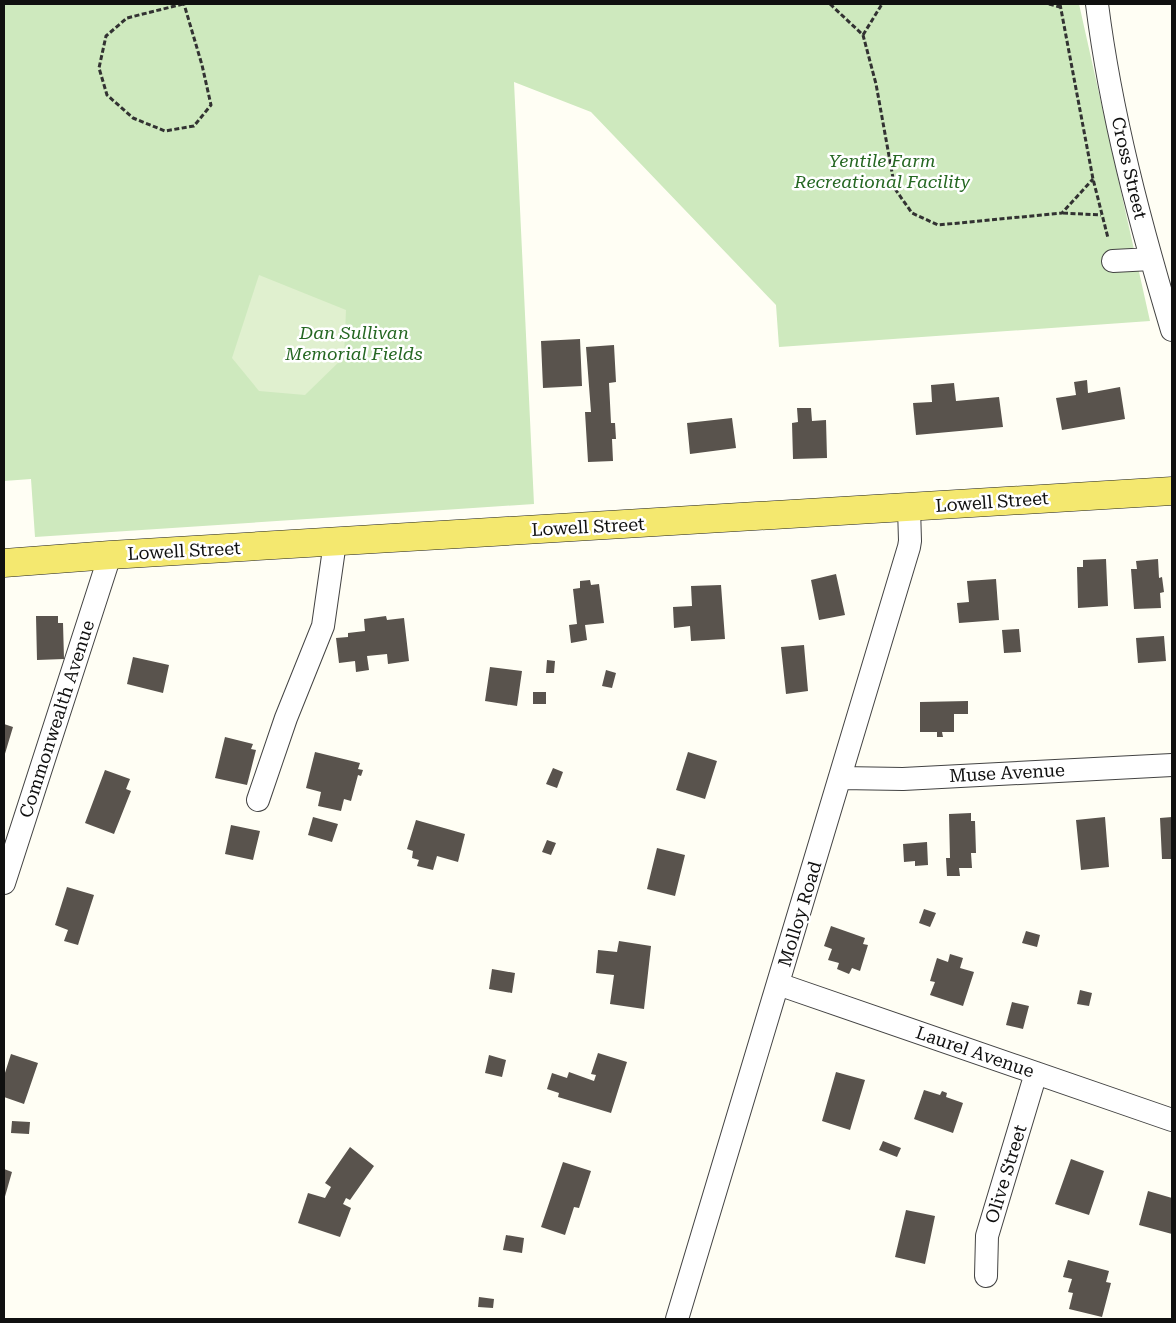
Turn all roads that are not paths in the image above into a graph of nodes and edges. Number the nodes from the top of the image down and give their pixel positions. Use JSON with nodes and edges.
{"nodes":[{"id":1,"x":1097,"y":4,"type":"edge"},
{"id":2,"x":1151,"y":259,"type":"junction"},
{"id":3,"x":1113,"y":261,"type":"road end"},
{"id":4,"x":1172,"y":330,"type":"edge"},
{"id":5,"x":1172,"y":491,"type":"edge"},
{"id":6,"x":908,"y":508,"type":"junction"},
{"id":7,"x":335,"y":542,"type":"junction"},
{"id":8,"x":110,"y":556,"type":"junction"},
{"id":9,"x":4,"y":563,"type":"edge"},
{"id":10,"x":1172,"y":765,"type":"edge"},
{"id":11,"x":841,"y":778,"type":"junction"},
{"id":12,"x":258,"y":800,"type":"dead end"},
{"id":13,"x":4,"y":883,"type":"edge"},
{"id":14,"x":778,"y":984,"type":"junction"},
{"id":15,"x":1036,"y":1073,"type":"junction"},
{"id":16,"x":1172,"y":1120,"type":"edge"},
{"id":17,"x":986,"y":1276,"type":"dead end"},
{"id":18,"x":677,"y":1319,"type":"edge"}],
"edges":[{"from":1,"to":2,"type":"street","name":"Cross Street"},
{"from":2,"to":3,"type":"street"},
{"from":2,"to":4,"type":"street","name":"Cross Street"},
{"from":5,"to":6,"type":"main road","name":"Lowell Street"},
{"from":6,"to":7,"type":"main road","name":"Lowell Street"},
{"from":6,"to":11,"type":"street","name":"Molloy Road"},
{"from":7,"to":8,"type":"main road","name":"Lowell Street"},
{"from":7,"to":12,"type":"street"},
{"from":8,"to":9,"type":"main road","name":"Lowell Street"},
{"from":8,"to":13,"type":"street","name":"Commonwealth Avenue"},
{"from":10,"to":11,"type":"street","name":"Muse Avenue"},
{"from":11,"to":14,"type":"street","name":"Molloy Road"},
{"from":14,"to":15,"type":"street","name":"Laurel Avenue"},
{"from":14,"to":18,"type":"street","name":"Molloy Road"},
{"from":15,"to":16,"type":"street","name":"Laurel Avenue"},
{"from":15,"to":17,"type":"street","name":"Olive Street"}]}
